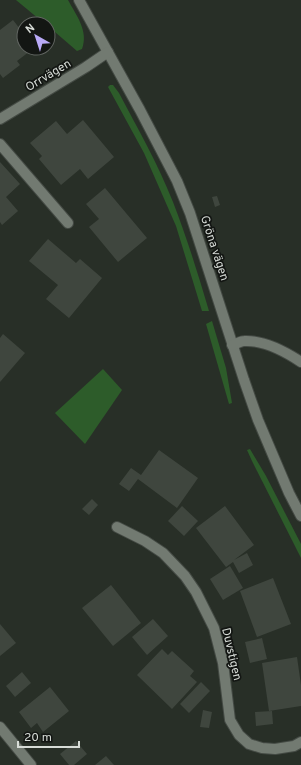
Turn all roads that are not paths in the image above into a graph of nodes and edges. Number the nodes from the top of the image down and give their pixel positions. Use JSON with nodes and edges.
{"nodes":[{"id":1,"x":80,"y":0,"type":"edge"},
{"id":2,"x":108,"y":52,"type":"junction"},
{"id":3,"x":0,"y":119,"type":"edge"},
{"id":4,"x":0,"y":144,"type":"edge"},
{"id":5,"x":68,"y":223,"type":"dead end"},
{"id":6,"x":232,"y":345,"type":"junction"},
{"id":7,"x":301,"y":362,"type":"edge"},
{"id":8,"x":301,"y":516,"type":"edge"},
{"id":9,"x":117,"y":527,"type":"dead end"},
{"id":10,"x":0,"y":727,"type":"edge"},
{"id":11,"x":301,"y":742,"type":"edge"},
{"id":12,"x":30,"y":765,"type":"edge"}],
"edges":[{"from":1,"to":2,"type":"street","name":"Gröna vägen"},
{"from":2,"to":3,"type":"street","name":"Orrvägen"},
{"from":2,"to":6,"type":"street","name":"Gröna vägen"},
{"from":4,"to":5,"type":"street"},
{"from":6,"to":7,"type":"street"},
{"from":6,"to":8,"type":"street","name":"Gröna vägen"},
{"from":9,"to":11,"type":"street","name":"Duvstigen"},
{"from":10,"to":12,"type":"street"}]}
